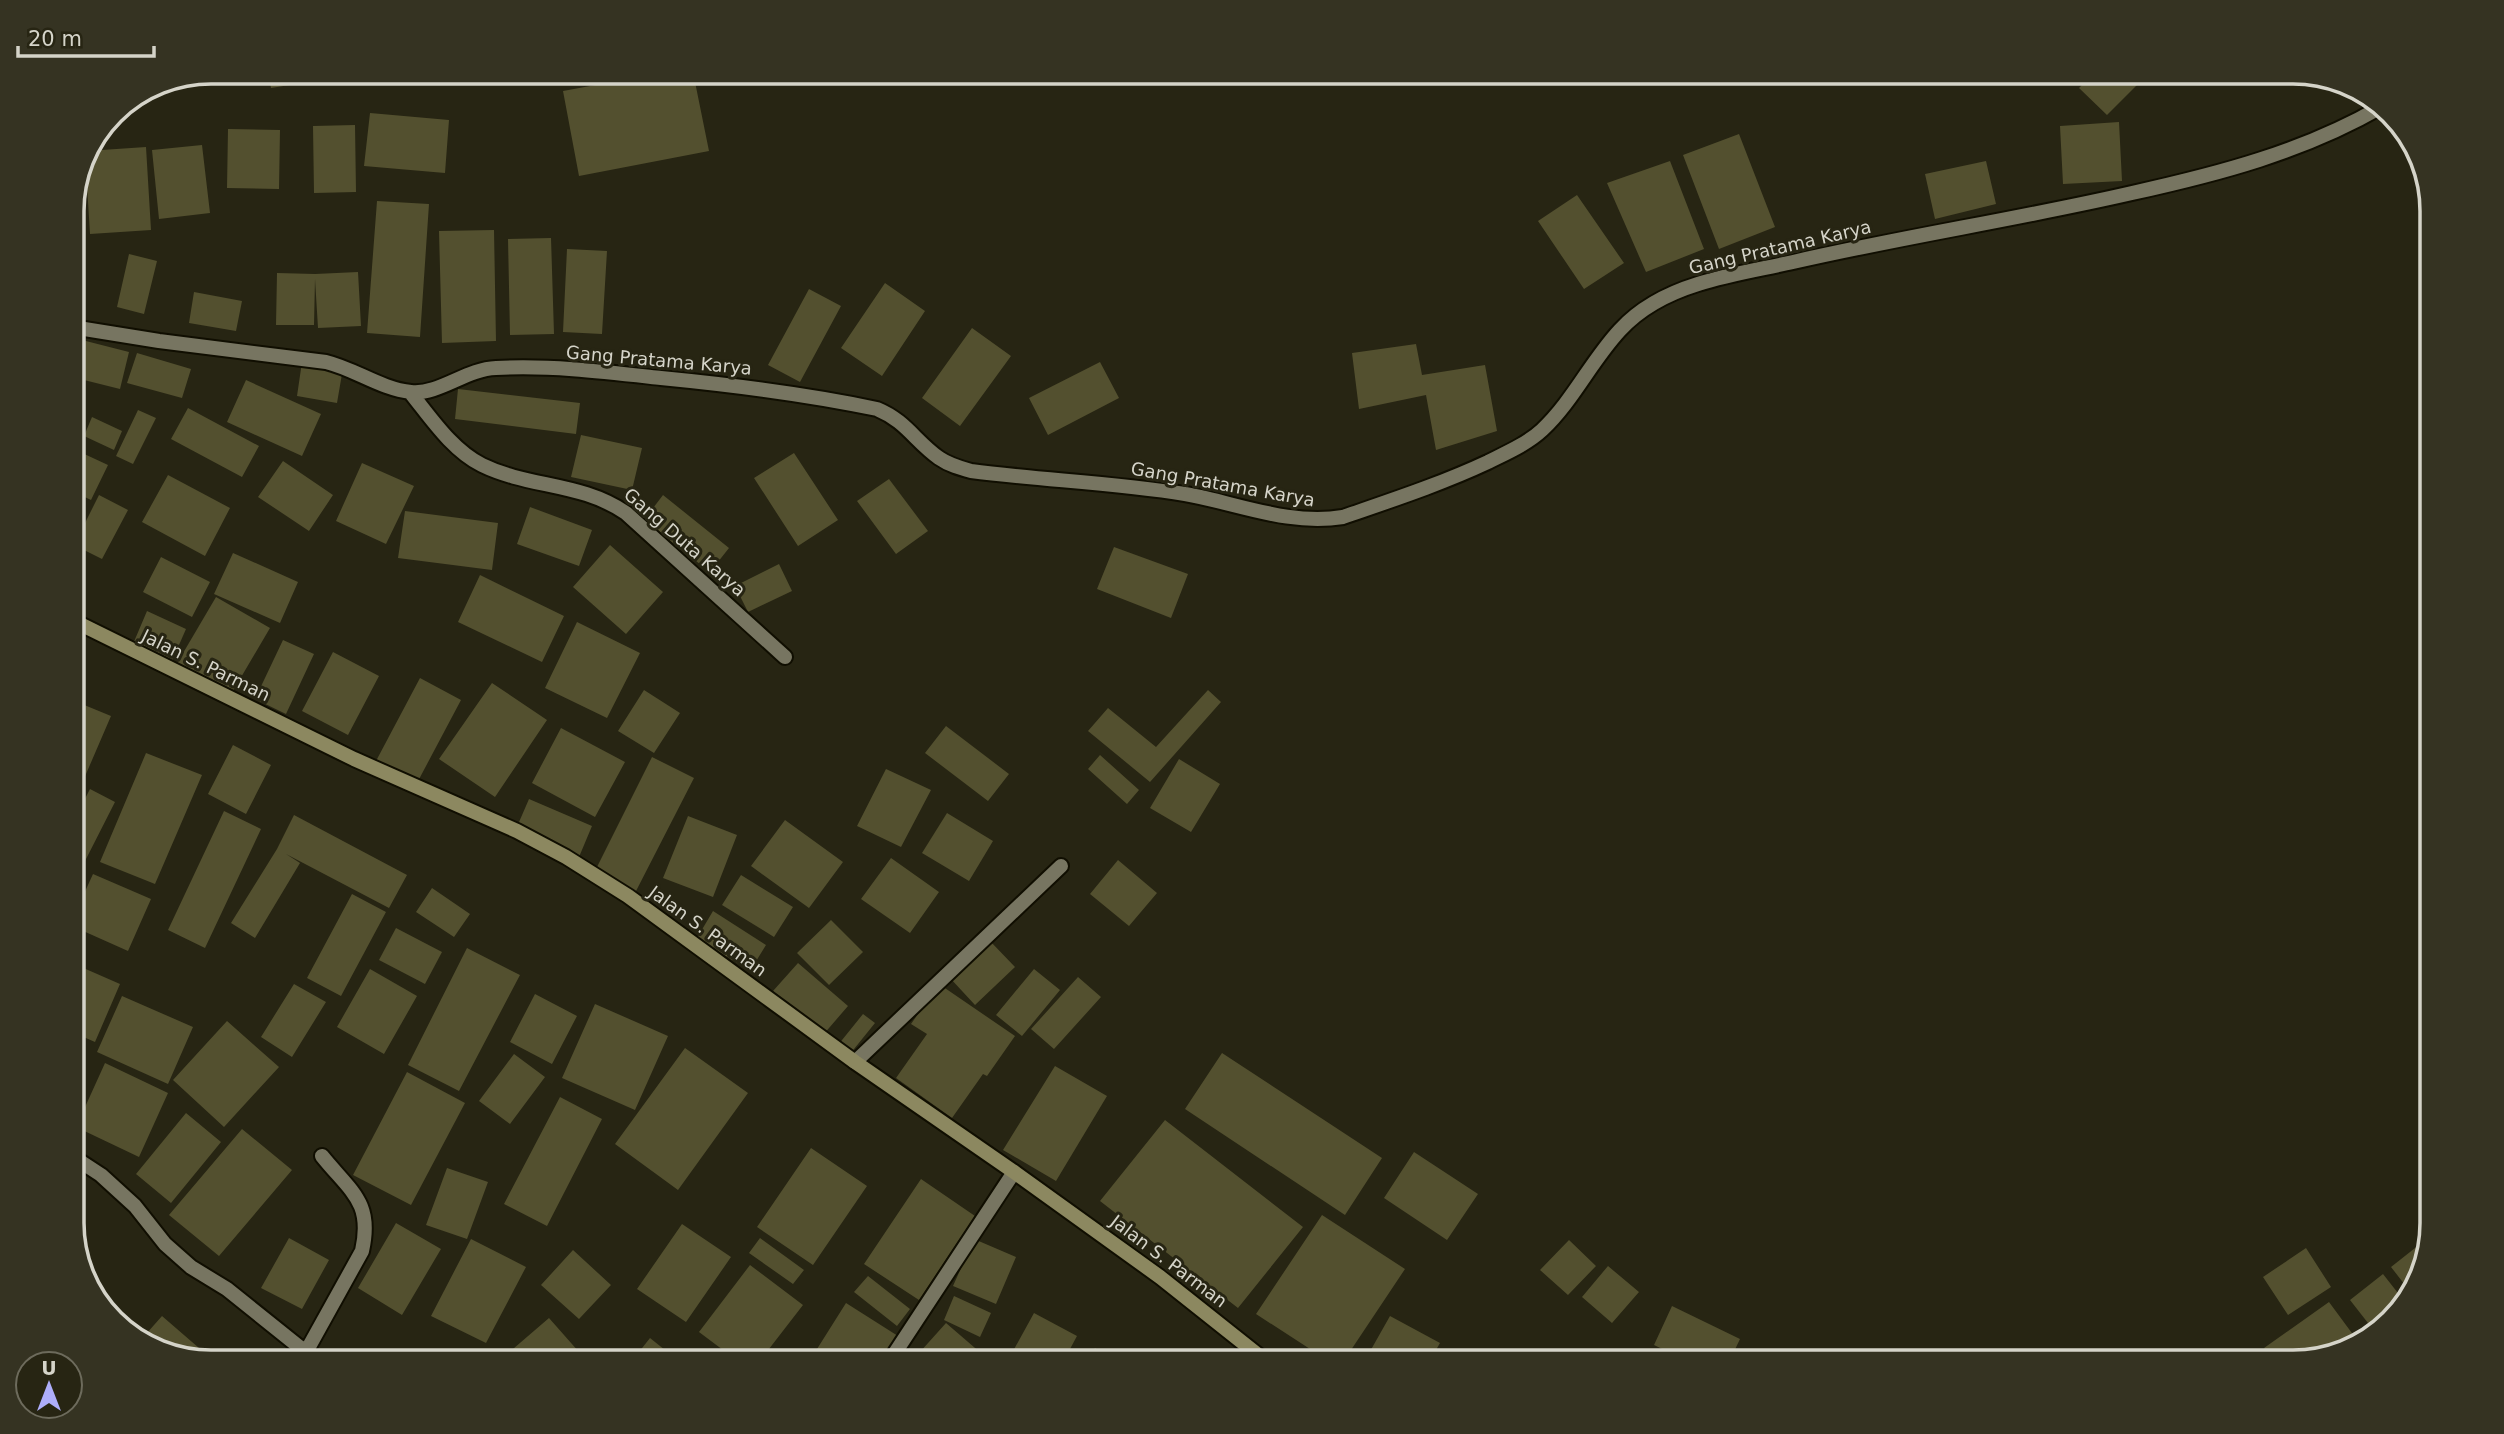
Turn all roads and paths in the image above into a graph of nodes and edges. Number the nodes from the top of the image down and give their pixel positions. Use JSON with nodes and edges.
{"nodes":[{"id":1,"x":2373,"y":112,"type":"edge"},
{"id":2,"x":84,"y":329,"type":"edge"},
{"id":3,"x":410,"y":392,"type":"junction"},
{"id":4,"x":84,"y":626,"type":"edge"},
{"id":5,"x":785,"y":657,"type":"dead end"},
{"id":6,"x":1061,"y":866,"type":"dead end"},
{"id":7,"x":855,"y":1062,"type":"junction"},
{"id":8,"x":322,"y":1156,"type":"dead end"},
{"id":9,"x":84,"y":1164,"type":"edge"},
{"id":10,"x":1014,"y":1172,"type":"junction"},
{"id":11,"x":303,"y":1350,"type":"edge"},
{"id":12,"x":307,"y":1350,"type":"edge"},
{"id":13,"x":897,"y":1350,"type":"edge"},
{"id":14,"x":1253,"y":1350,"type":"edge"}],
"edges":[{"from":1,"to":3,"type":"street","name":"Gang Pratama Karya"},
{"from":2,"to":3,"type":"street"},
{"from":3,"to":5,"type":"street","name":"Gang Duta Karya"},
{"from":4,"to":7,"type":"main road","name":"Jalan S. Parman"},
{"from":6,"to":7,"type":"street"},
{"from":7,"to":10,"type":"main road","name":"Jalan S. Parman"},
{"from":8,"to":12,"type":"street"},
{"from":9,"to":11,"type":"street"},
{"from":10,"to":13,"type":"street"},
{"from":10,"to":14,"type":"main road","name":"Jalan S. Parman"}]}
